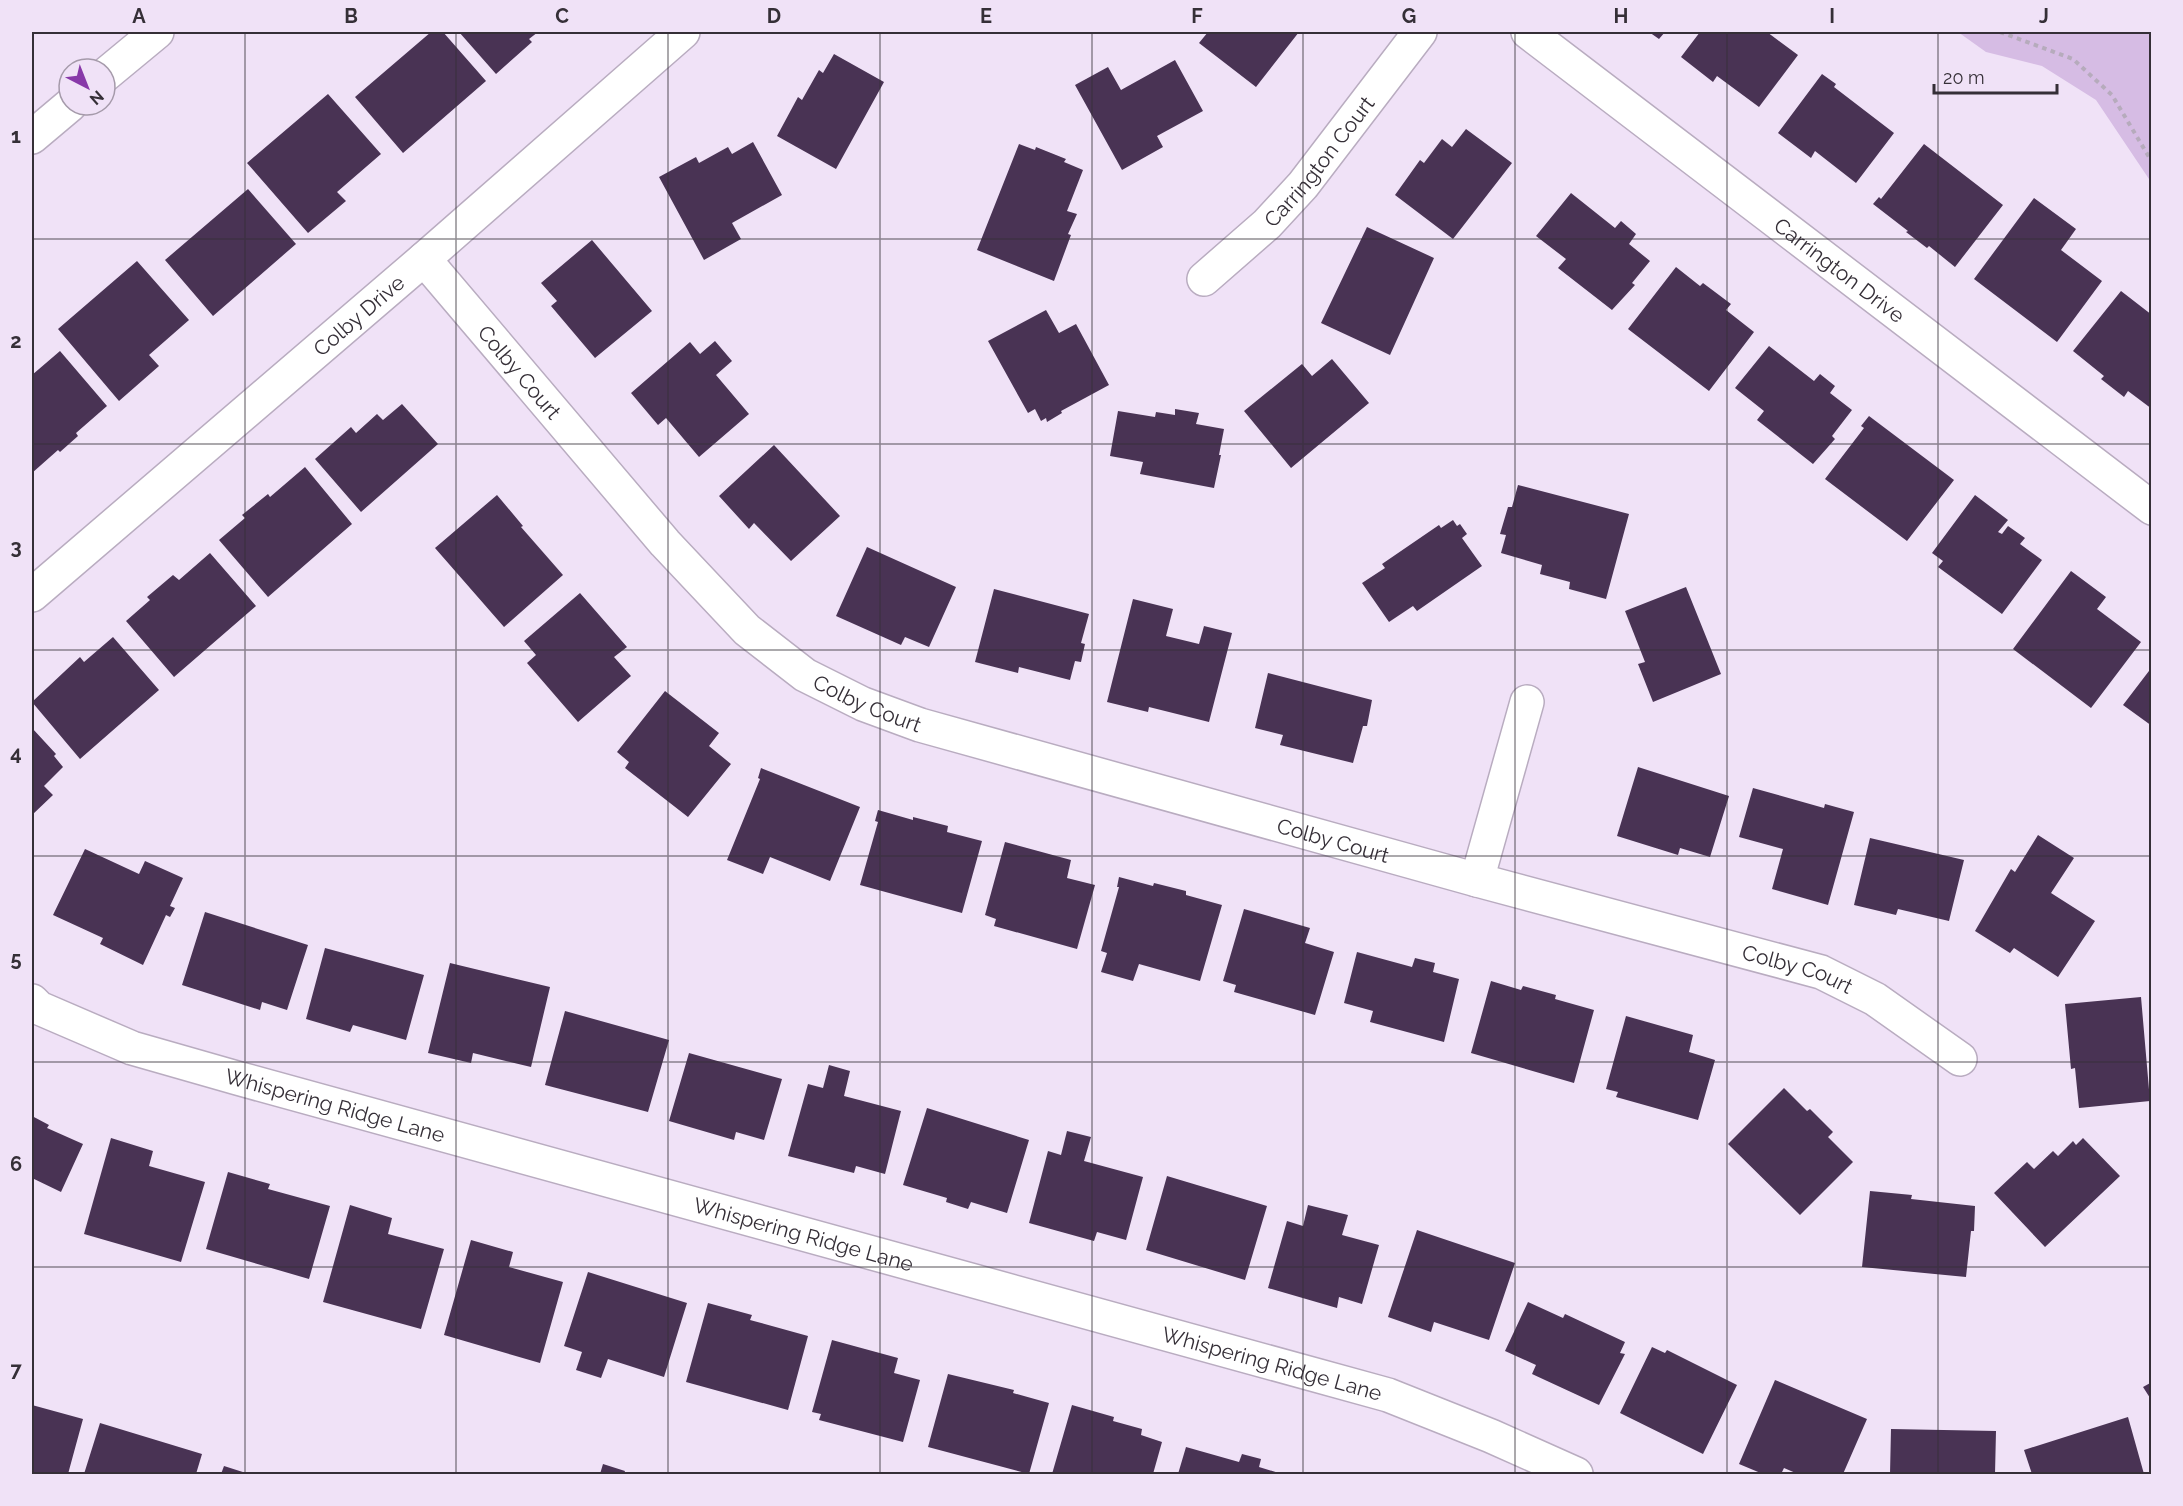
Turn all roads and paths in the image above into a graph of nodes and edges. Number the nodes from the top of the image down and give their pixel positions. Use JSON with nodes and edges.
{"nodes":[{"id":1,"x":157,"y":32,"type":"edge"},
{"id":2,"x":682,"y":32,"type":"edge"},
{"id":3,"x":1420,"y":32,"type":"edge"},
{"id":4,"x":1528,"y":32,"type":"edge"},
{"id":5,"x":2000,"y":32,"type":"edge"},
{"id":6,"x":117,"y":65,"type":"edge"},
{"id":7,"x":57,"y":116,"type":"edge"},
{"id":8,"x":32,"y":137,"type":"edge"},
{"id":9,"x":2151,"y":162,"type":"edge"},
{"id":10,"x":424,"y":259,"type":"junction"},
{"id":11,"x":1204,"y":279,"type":"dead end"},
{"id":12,"x":2151,"y":508,"type":"edge"},
{"id":13,"x":32,"y":595,"type":"edge"},
{"id":14,"x":1527,"y":702,"type":"dead end"},
{"id":15,"x":1477,"y":880,"type":"junction"},
{"id":16,"x":32,"y":1001,"type":"edge"},
{"id":17,"x":1960,"y":1059,"type":"dead end"},
{"id":18,"x":1576,"y":1474,"type":"edge"}],
"edges":[{"from":1,"to":6,"type":"street"},
{"from":2,"to":10,"type":"street","name":"Colby Drive"},
{"from":3,"to":11,"type":"street","name":"Carrington Court"},
{"from":4,"to":12,"type":"street","name":"Carrington Drive"},
{"from":5,"to":9,"type":"path"},
{"from":7,"to":8,"type":"street"},
{"from":10,"to":13,"type":"street","name":"Colby Drive"},
{"from":10,"to":15,"type":"street","name":"Colby Court"},
{"from":14,"to":15,"type":"street"},
{"from":15,"to":17,"type":"street","name":"Colby Court"},
{"from":16,"to":18,"type":"street","name":"Whispering Ridge Lane"}]}
